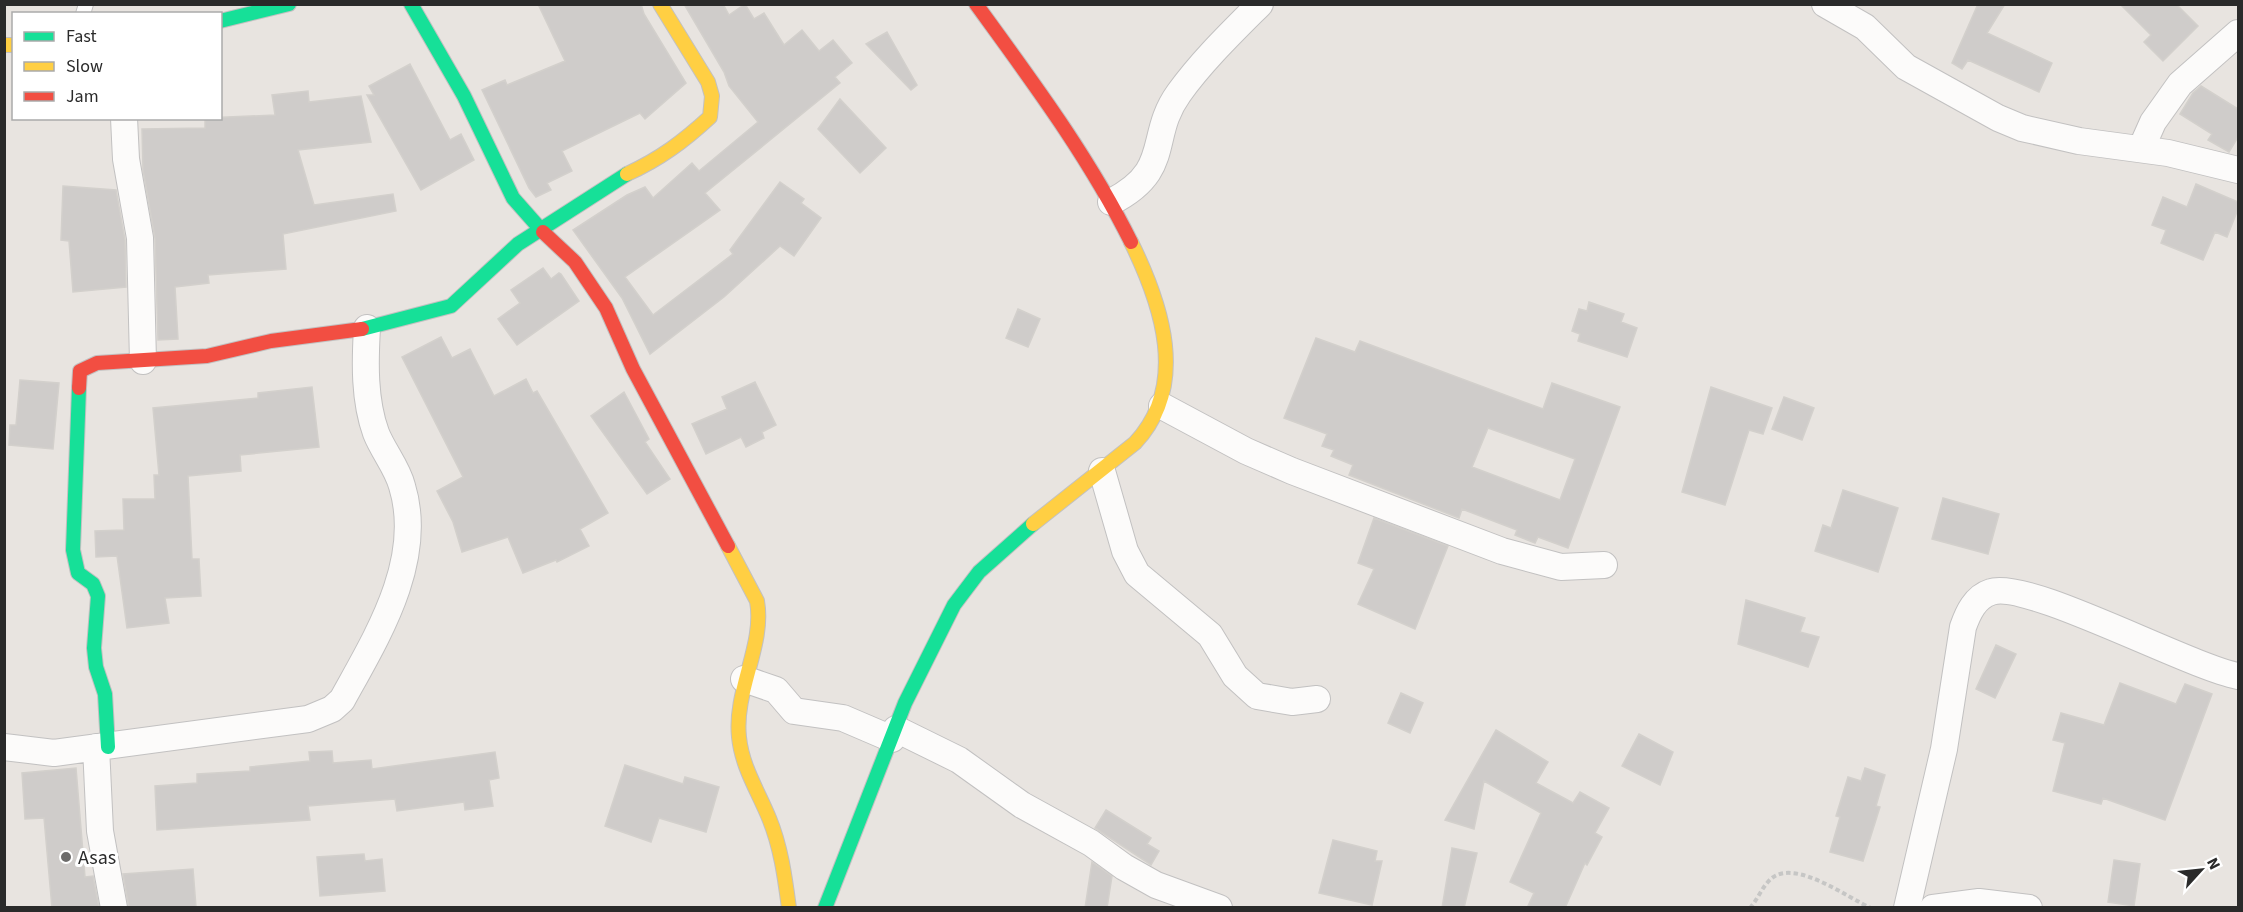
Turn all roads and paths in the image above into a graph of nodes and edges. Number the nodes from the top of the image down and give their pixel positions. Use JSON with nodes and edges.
{"nodes":[{"id":1,"x":289,"y":4,"type":"edge"},
{"id":2,"x":411,"y":4,"type":"edge"},
{"id":3,"x":660,"y":4,"type":"edge"},
{"id":4,"x":976,"y":4,"type":"edge"},
{"id":5,"x":1260,"y":4,"type":"edge"},
{"id":6,"x":1825,"y":4,"type":"edge"},
{"id":7,"x":222,"y":21,"type":"edge"},
{"id":8,"x":2238,"y":33,"type":"edge"},
{"id":9,"x":124,"y":120,"type":"edge"},
{"id":10,"x":2141,"y":149,"type":"junction"},
{"id":11,"x":2238,"y":170,"type":"edge"},
{"id":12,"x":1111,"y":202,"type":"junction"},
{"id":13,"x":540,"y":230,"type":"junction"},
{"id":14,"x":367,"y":328,"type":"junction"},
{"id":15,"x":143,"y":361,"type":"junction"},
{"id":16,"x":1162,"y":406,"type":"junction"},
{"id":17,"x":1102,"y":471,"type":"junction"},
{"id":18,"x":1604,"y":565,"type":"dead end"},
{"id":19,"x":2238,"y":676,"type":"edge"},
{"id":20,"x":744,"y":679,"type":"junction"},
{"id":21,"x":1317,"y":699,"type":"dead end"},
{"id":22,"x":894,"y":734,"type":"junction"},
{"id":23,"x":4,"y":747,"type":"edge"},
{"id":24,"x":102,"y":747,"type":"junction"},
{"id":25,"x":825,"y":907,"type":"edge"},
{"id":26,"x":114,"y":908,"type":"edge"},
{"id":27,"x":789,"y":908,"type":"edge"},
{"id":28,"x":1219,"y":908,"type":"edge"},
{"id":29,"x":1750,"y":908,"type":"edge"},
{"id":30,"x":1870,"y":908,"type":"edge"},
{"id":31,"x":1907,"y":908,"type":"edge"},
{"id":32,"x":1934,"y":908,"type":"edge"},
{"id":33,"x":2029,"y":908,"type":"edge"}],
"edges":[{"from":1,"to":7,"type":"main road"},
{"from":2,"to":13,"type":"main road"},
{"from":3,"to":13,"type":"main road"},
{"from":4,"to":12,"type":"main road"},
{"from":5,"to":12,"type":"street"},
{"from":6,"to":10,"type":"street"},
{"from":8,"to":10,"type":"street"},
{"from":9,"to":15,"type":"street"},
{"from":10,"to":11,"type":"street"},
{"from":12,"to":16,"type":"main road"},
{"from":13,"to":14,"type":"main road"},
{"from":13,"to":20,"type":"main road"},
{"from":14,"to":15,"type":"main road"},
{"from":14,"to":24,"type":"street"},
{"from":15,"to":24,"type":"main road"},
{"from":16,"to":17,"type":"main road"},
{"from":16,"to":18,"type":"street"},
{"from":17,"to":21,"type":"street"},
{"from":17,"to":22,"type":"main road"},
{"from":19,"to":31,"type":"street"},
{"from":20,"to":22,"type":"street"},
{"from":20,"to":27,"type":"main road"},
{"from":22,"to":25,"type":"main road"},
{"from":22,"to":28,"type":"street"},
{"from":23,"to":24,"type":"street"},
{"from":24,"to":26,"type":"street"},
{"from":29,"to":30,"type":"path"},
{"from":32,"to":33,"type":"street"}]}
